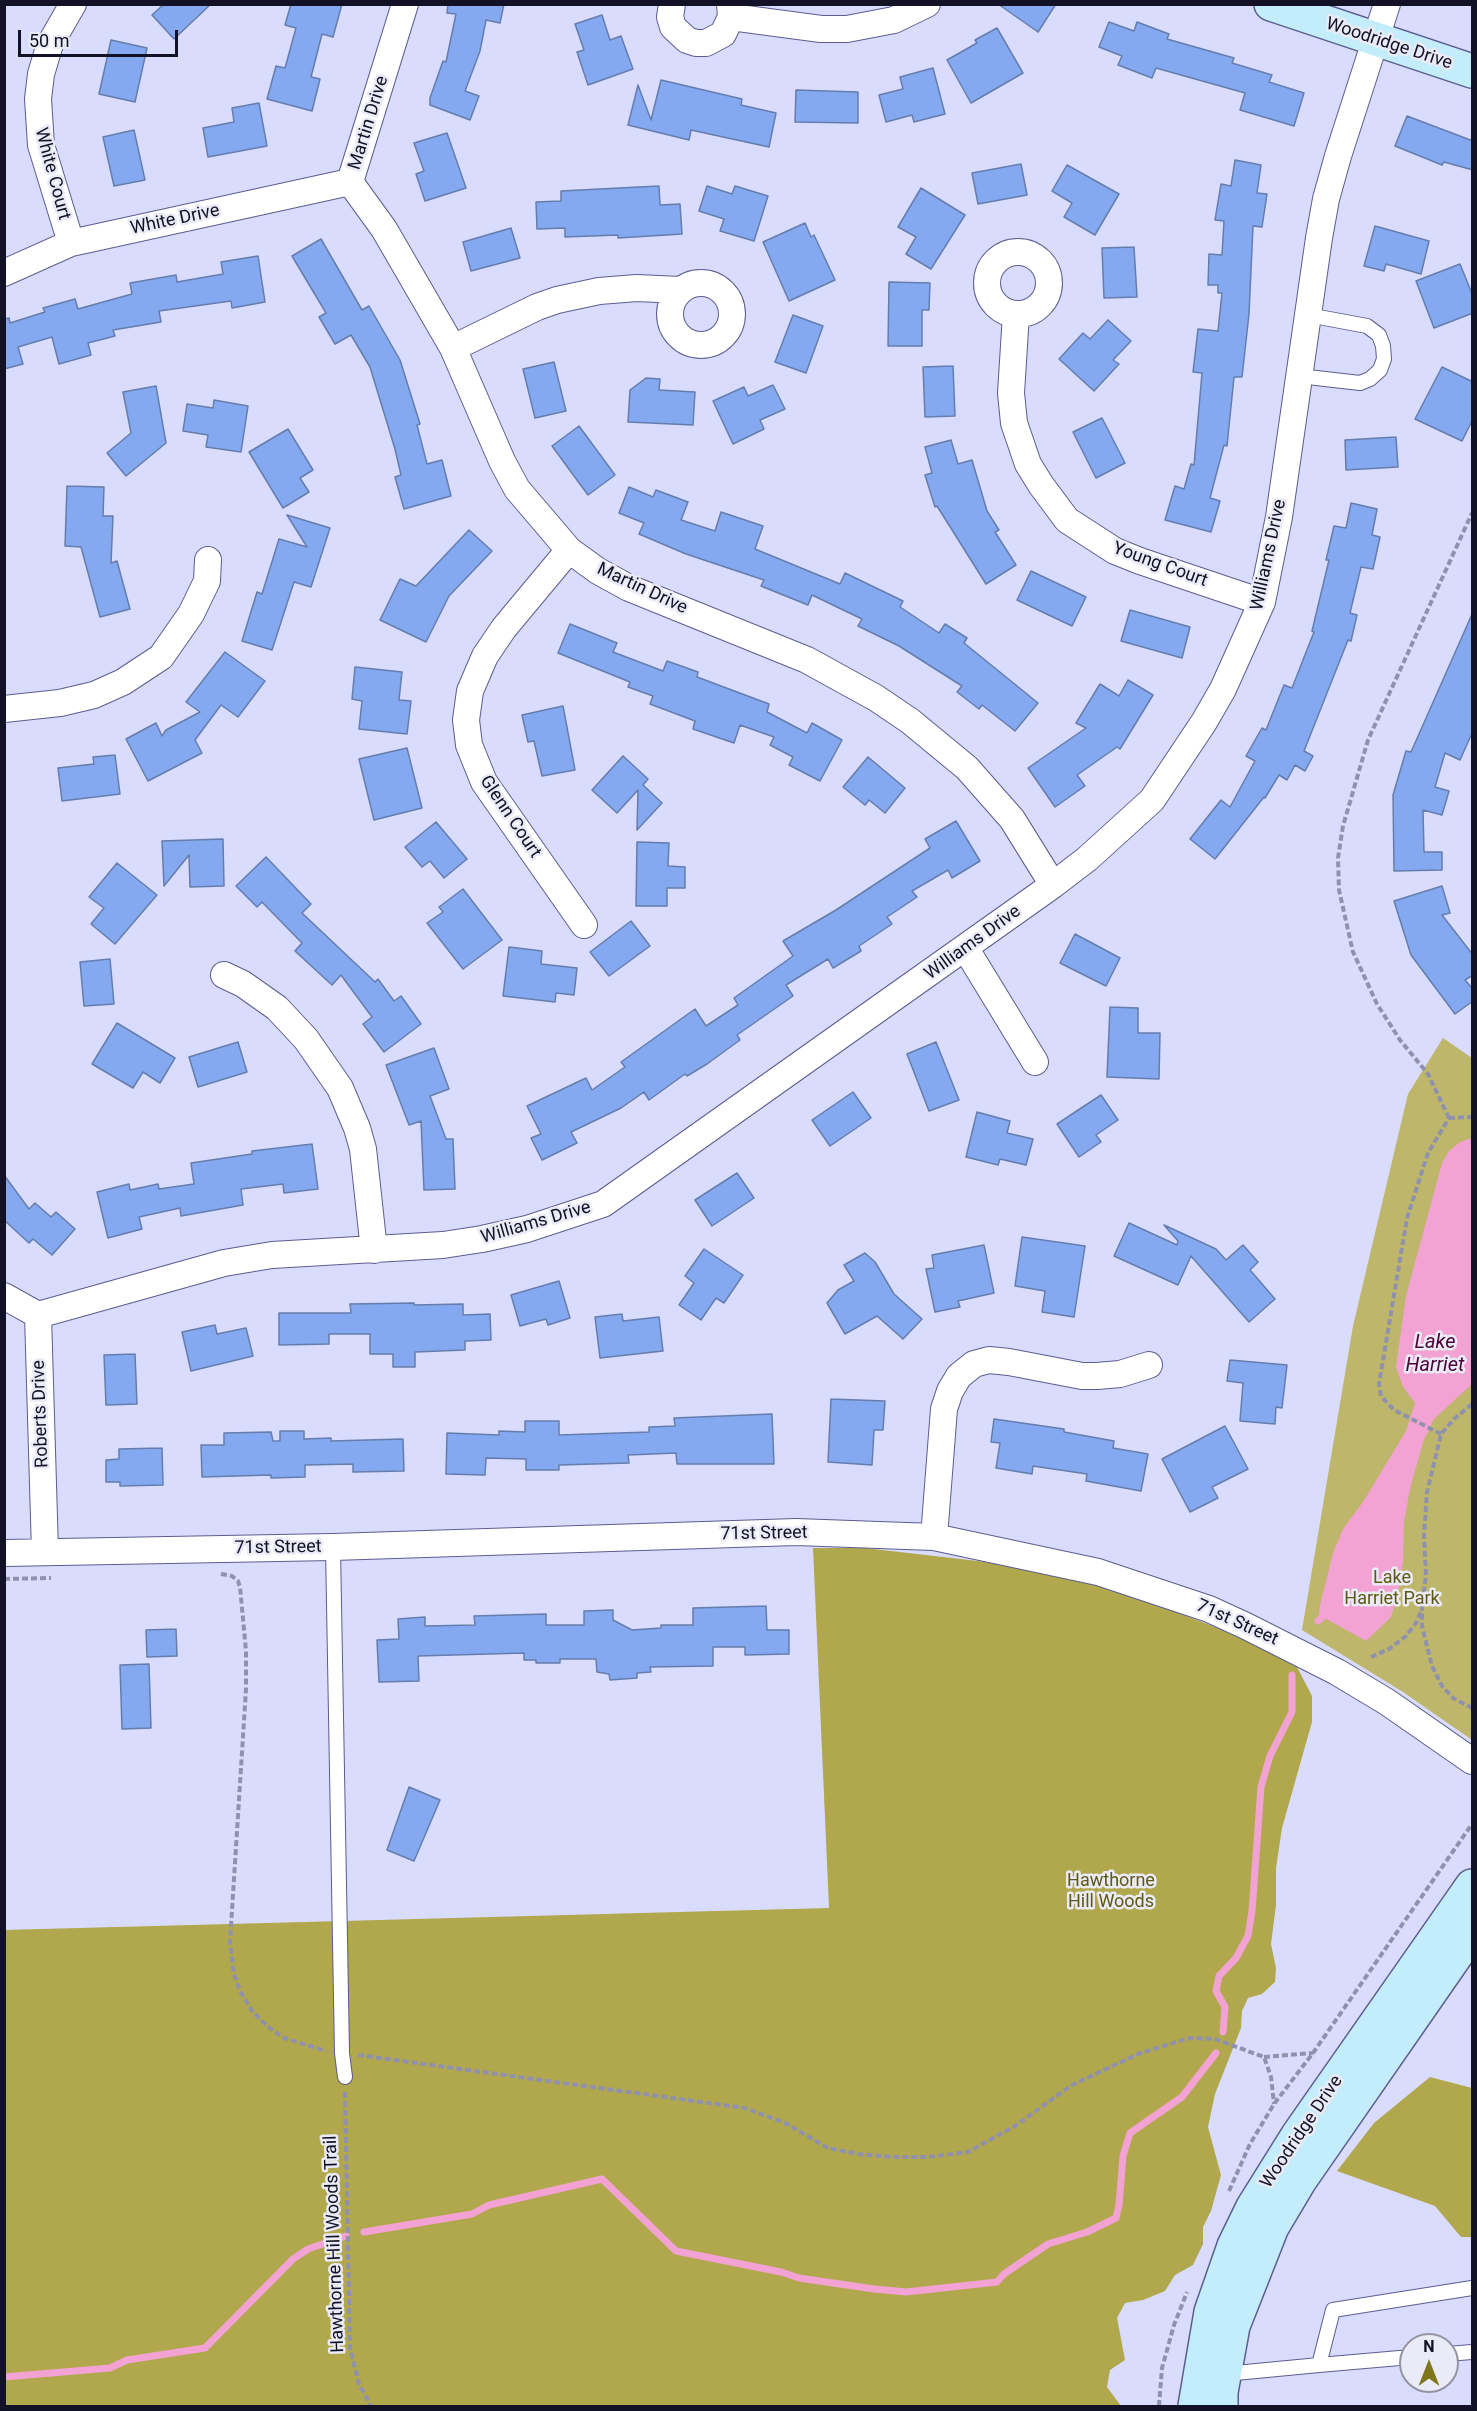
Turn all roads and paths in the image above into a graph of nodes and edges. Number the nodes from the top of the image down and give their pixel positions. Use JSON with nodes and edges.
{"nodes":[{"id":1,"x":73,"y":4,"type":"edge"},
{"id":2,"x":405,"y":4,"type":"edge"},
{"id":3,"x":672,"y":4,"type":"edge"},
{"id":4,"x":927,"y":4,"type":"edge"},
{"id":5,"x":1270,"y":4,"type":"edge"},
{"id":6,"x":1387,"y":4,"type":"edge"},
{"id":7,"x":731,"y":10,"type":"edge"},
{"id":8,"x":1376,"y":40,"type":"junction"},
{"id":9,"x":1473,"y":71,"type":"edge"},
{"id":10,"x":350,"y":182,"type":"junction"},
{"id":11,"x":71,"y":243,"type":"junction"},
{"id":12,"x":4,"y":273,"type":"edge"},
{"id":13,"x":680,"y":290,"type":"dead end"},
{"id":14,"x":1016,"y":314,"type":"dead end"},
{"id":15,"x":1308,"y":315,"type":"junction"},
{"id":16,"x":453,"y":348,"type":"junction"},
{"id":17,"x":1299,"y":376,"type":"junction"},
{"id":18,"x":1473,"y":513,"type":"edge"},
{"id":19,"x":569,"y":550,"type":"junction"},
{"id":20,"x":208,"y":560,"type":"dead end"},
{"id":21,"x":1262,"y":602,"type":"junction"},
{"id":22,"x":4,"y":709,"type":"edge"},
{"id":23,"x":1053,"y":885,"type":"junction"},
{"id":24,"x":584,"y":925,"type":"dead end"},
{"id":25,"x":966,"y":949,"type":"junction"},
{"id":26,"x":224,"y":975,"type":"dead end"},
{"id":27,"x":1035,"y":1062,"type":"dead end"},
{"id":28,"x":1473,"y":1117,"type":"edge"},
{"id":29,"x":1449,"y":1118,"type":"junction"},
{"id":30,"x":374,"y":1250,"type":"junction"},
{"id":31,"x":4,"y":1296,"type":"edge"},
{"id":32,"x":38,"y":1315,"type":"junction"},
{"id":33,"x":1149,"y":1365,"type":"dead end"},
{"id":34,"x":1473,"y":1404,"type":"edge"},
{"id":35,"x":1441,"y":1434,"type":"junction"},
{"id":36,"x":934,"y":1537,"type":"junction"},
{"id":37,"x":333,"y":1547,"type":"junction"},
{"id":38,"x":45,"y":1552,"type":"junction"},
{"id":39,"x":4,"y":1553,"type":"edge"},
{"id":40,"x":215,"y":1573,"type":"dead end"},
{"id":41,"x":1422,"y":1607,"type":"junction"},
{"id":42,"x":1371,"y":1657,"type":"dead end"},
{"id":43,"x":1473,"y":1708,"type":"edge"},
{"id":44,"x":1473,"y":1761,"type":"edge"},
{"id":45,"x":1473,"y":1886,"type":"edge"},
{"id":46,"x":1473,"y":1932,"type":"edge"},
{"id":47,"x":342,"y":2053,"type":"junction"},
{"id":48,"x":1313,"y":2053,"type":"dead end"},
{"id":49,"x":1264,"y":2057,"type":"junction"},
{"id":50,"x":345,"y":2077,"type":"joint"},
{"id":51,"x":1274,"y":2104,"type":"dead end"},
{"id":52,"x":1473,"y":2288,"type":"edge"},
{"id":53,"x":1399,"y":2358,"type":"edge"},
{"id":54,"x":1319,"y":2365,"type":"junction"},
{"id":55,"x":1206,"y":2386,"type":"edge"},
{"id":56,"x":371,"y":2406,"type":"edge"},
{"id":57,"x":1221,"y":2406,"type":"edge"}],
"edges":[{"from":1,"to":11,"type":"street","name":"White Court"},
{"from":2,"to":10,"type":"street","name":"Martin Drive"},
{"from":3,"to":7,"type":"street"},
{"from":4,"to":7,"type":"street"},
{"from":5,"to":8,"type":"street","name":"Woodridge Drive"},
{"from":6,"to":8,"type":"street","name":"Williams Drive"},
{"from":8,"to":9,"type":"street","name":"Woodridge Drive"},
{"from":8,"to":15,"type":"street","name":"Williams Drive"},
{"from":10,"to":11,"type":"street","name":"White Drive"},
{"from":10,"to":16,"type":"street","name":"Martin Drive"},
{"from":11,"to":12,"type":"street","name":"White Drive"},
{"from":13,"to":16,"type":"street"},
{"from":14,"to":21,"type":"street","name":"Young Court"},
{"from":15,"to":17,"type":"street","name":"Williams Drive"},
{"from":15,"to":17,"type":"lane"},
{"from":16,"to":19,"type":"street","name":"Martin Drive"},
{"from":17,"to":21,"type":"street","name":"Williams Drive"},
{"from":18,"to":29,"type":"path"},
{"from":19,"to":23,"type":"street","name":"Martin Drive"},
{"from":19,"to":24,"type":"street","name":"Glenn Court"},
{"from":20,"to":22,"type":"street"},
{"from":21,"to":23,"type":"street","name":"Williams Drive"},
{"from":23,"to":25,"type":"street","name":"Williams Drive"},
{"from":25,"to":27,"type":"street"},
{"from":25,"to":30,"type":"street","name":"Williams Drive"},
{"from":26,"to":30,"type":"street"},
{"from":28,"to":29,"type":"path"},
{"from":29,"to":35,"type":"path"},
{"from":30,"to":32,"type":"street","name":"Williams Drive"},
{"from":31,"to":32,"type":"street"},
{"from":32,"to":38,"type":"street","name":"Roberts Drive"},
{"from":33,"to":36,"type":"street"},
{"from":34,"to":35,"type":"path"},
{"from":35,"to":41,"type":"path"},
{"from":36,"to":37,"type":"street","name":"71st Street"},
{"from":36,"to":44,"type":"street","name":"71st Street"},
{"from":37,"to":38,"type":"street","name":"71st Street"},
{"from":37,"to":47,"type":"lane"},
{"from":38,"to":39,"type":"street","name":"71st Street"},
{"from":40,"to":47,"type":"path"},
{"from":41,"to":42,"type":"path"},
{"from":41,"to":43,"type":"path"},
{"from":45,"to":55,"type":"street","name":"Woodridge Drive"},
{"from":46,"to":55,"type":"street","name":"Woodridge Drive"},
{"from":47,"to":49,"type":"path"},
{"from":47,"to":50,"type":"lane"},
{"from":48,"to":49,"type":"path"},
{"from":49,"to":51,"type":"path"},
{"from":50,"to":56,"type":"path","name":"Hawthorne Hill Woods Trail"},
{"from":52,"to":54,"type":"lane"},
{"from":53,"to":54,"type":"lane"},
{"from":54,"to":55,"type":"lane"},
{"from":55,"to":57,"type":"street","name":"Woodridge Drive"}]}
